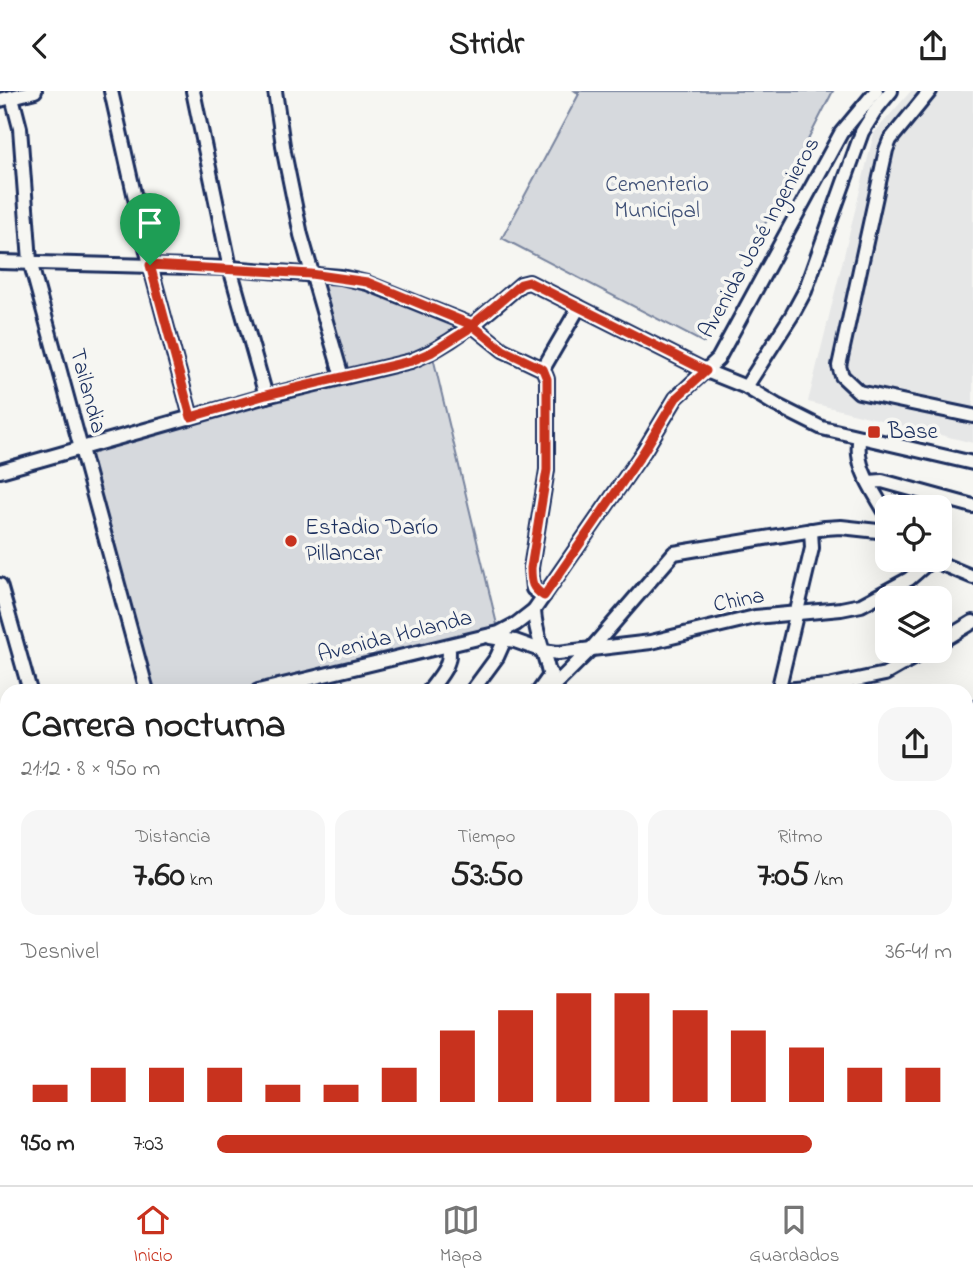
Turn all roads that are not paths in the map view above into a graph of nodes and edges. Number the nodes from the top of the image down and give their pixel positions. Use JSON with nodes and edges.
{"nodes":[{"id":1,"x":35,"y":91,"type":"edge"},
{"id":2,"x":111,"y":91,"type":"edge"},
{"id":3,"x":193,"y":91,"type":"edge"},
{"id":4,"x":275,"y":91,"type":"edge"},
{"id":5,"x":876,"y":91,"type":"edge"},
{"id":6,"x":891,"y":91,"type":"edge"},
{"id":7,"x":930,"y":91,"type":"edge"},
{"id":8,"x":6,"y":99,"type":"edge"},
{"id":9,"x":30,"y":261,"type":"junction"},
{"id":10,"x":0,"y":262,"type":"edge"},
{"id":11,"x":150,"y":265,"type":"junction"},
{"id":12,"x":230,"y":268,"type":"junction"},
{"id":13,"x":311,"y":274,"type":"junction"},
{"id":14,"x":579,"y":307,"type":"junction"},
{"id":15,"x":472,"y":325,"type":"junction"},
{"id":16,"x":543,"y":369,"type":"junction"},
{"id":17,"x":706,"y":371,"type":"junction"},
{"id":18,"x":342,"y":377,"type":"junction"},
{"id":19,"x":746,"y":387,"type":"junction"},
{"id":20,"x":266,"y":395,"type":"junction"},
{"id":21,"x":973,"y":416,"type":"edge"},
{"id":22,"x":191,"y":417,"type":"junction"},
{"id":23,"x":860,"y":437,"type":"junction"},
{"id":24,"x":80,"y":448,"type":"junction"},
{"id":25,"x":973,"y":463,"type":"edge"},
{"id":26,"x":0,"y":471,"type":"edge"},
{"id":27,"x":869,"y":482,"type":"junction"},
{"id":28,"x":876,"y":495,"type":"edge"},
{"id":29,"x":973,"y":506,"type":"edge"},
{"id":30,"x":811,"y":530,"type":"junction"},
{"id":31,"x":875,"y":531,"type":"edge"},
{"id":32,"x":952,"y":568,"type":"edge"},
{"id":33,"x":917,"y":572,"type":"edge"},
{"id":34,"x":973,"y":576,"type":"edge"},
{"id":35,"x":0,"y":585,"type":"edge"},
{"id":36,"x":544,"y":596,"type":"junction"},
{"id":37,"x":534,"y":610,"type":"junction"},
{"id":38,"x":798,"y":613,"type":"junction"},
{"id":39,"x":973,"y":622,"type":"edge"},
{"id":40,"x":952,"y":635,"type":"edge"},
{"id":41,"x":485,"y":636,"type":"junction"},
{"id":42,"x":505,"y":639,"type":"junction"},
{"id":43,"x":448,"y":646,"type":"junction"},
{"id":44,"x":592,"y":648,"type":"junction"},
{"id":45,"x":543,"y":651,"type":"junction"},
{"id":46,"x":904,"y":663,"type":"edge"},
{"id":47,"x":551,"y":674,"type":"junction"},
{"id":48,"x":28,"y":684,"type":"edge"},
{"id":49,"x":145,"y":684,"type":"edge"},
{"id":50,"x":288,"y":684,"type":"edge"},
{"id":51,"x":434,"y":684,"type":"edge"},
{"id":52,"x":477,"y":684,"type":"edge"},
{"id":53,"x":544,"y":684,"type":"edge"},
{"id":54,"x":552,"y":684,"type":"edge"},
{"id":55,"x":557,"y":684,"type":"edge"},
{"id":56,"x":779,"y":684,"type":"edge"},
{"id":57,"x":838,"y":684,"type":"edge"}],
"edges":[{"from":1,"to":8,"type":"street"},
{"from":2,"to":11,"type":"street"},
{"from":3,"to":12,"type":"street"},
{"from":4,"to":13,"type":"street"},
{"from":5,"to":17,"type":"street","name":"Avenida José Ingenieros"},
{"from":6,"to":19,"type":"street"},
{"from":7,"to":21,"type":"street"},
{"from":8,"to":9,"type":"street","name":"Tailandia"},
{"from":9,"to":10,"type":"street"},
{"from":9,"to":11,"type":"street"},
{"from":9,"to":24,"type":"street","name":"Tailandia"},
{"from":11,"to":12,"type":"street"},
{"from":11,"to":22,"type":"street"},
{"from":12,"to":13,"type":"street"},
{"from":12,"to":20,"type":"street"},
{"from":13,"to":15,"type":"street"},
{"from":13,"to":18,"type":"street"},
{"from":14,"to":15,"type":"street"},
{"from":14,"to":16,"type":"street"},
{"from":14,"to":17,"type":"street"},
{"from":15,"to":16,"type":"street"},
{"from":15,"to":18,"type":"street"},
{"from":16,"to":36,"type":"street"},
{"from":17,"to":19,"type":"street"},
{"from":17,"to":36,"type":"street","name":"Avenida José Ingenieros"},
{"from":18,"to":20,"type":"street"},
{"from":19,"to":23,"type":"street"},
{"from":20,"to":22,"type":"street"},
{"from":22,"to":24,"type":"street"},
{"from":23,"to":25,"type":"street"},
{"from":23,"to":27,"type":"street"},
{"from":24,"to":26,"type":"street"},
{"from":24,"to":49,"type":"street","name":"Tailandia"},
{"from":27,"to":28,"type":"street"},
{"from":27,"to":29,"type":"street"},
{"from":30,"to":31,"type":"street"},
{"from":30,"to":38,"type":"street"},
{"from":30,"to":44,"type":"street"},
{"from":32,"to":34,"type":"street"},
{"from":33,"to":38,"type":"street","name":"China"},
{"from":35,"to":48,"type":"street"},
{"from":36,"to":37,"type":"street","name":"Avenida José Ingenieros"},
{"from":37,"to":41,"type":"street","name":"Avenida Holanda"},
{"from":37,"to":45,"type":"street"},
{"from":38,"to":44,"type":"street","name":"China"},
{"from":38,"to":56,"type":"street"},
{"from":39,"to":40,"type":"street"},
{"from":41,"to":42,"type":"street","name":"China"},
{"from":41,"to":43,"type":"street","name":"Avenida Holanda"},
{"from":42,"to":45,"type":"street","name":"China"},
{"from":42,"to":52,"type":"street"},
{"from":43,"to":50,"type":"street","name":"Avenida Holanda"},
{"from":43,"to":51,"type":"street"},
{"from":44,"to":45,"type":"street","name":"China"},
{"from":44,"to":55,"type":"street"},
{"from":45,"to":47,"type":"street"},
{"from":46,"to":57,"type":"street"},
{"from":47,"to":53,"type":"street"},
{"from":47,"to":54,"type":"street"}]}
